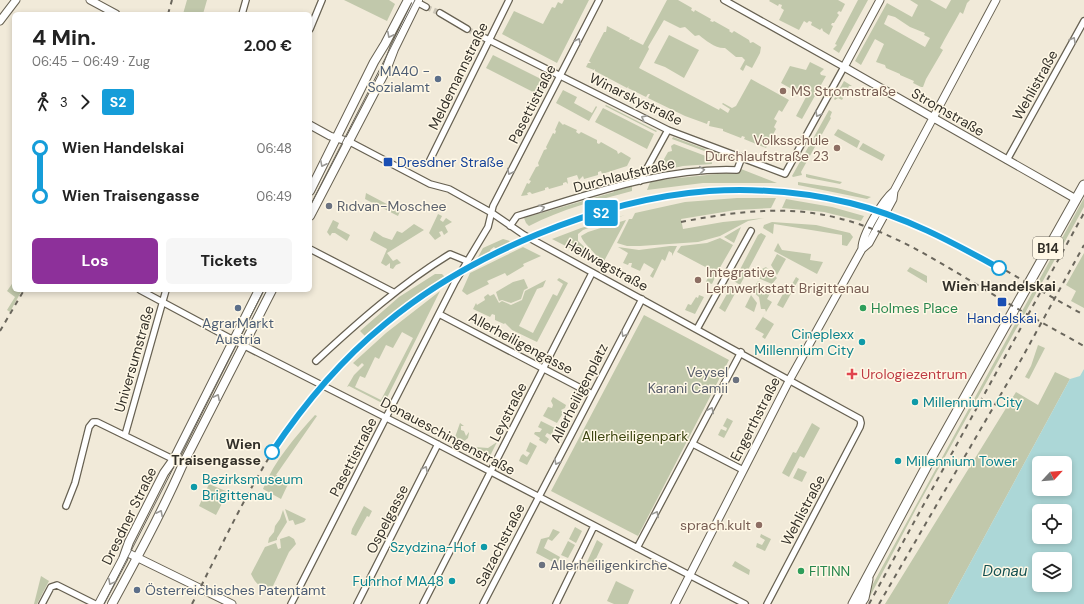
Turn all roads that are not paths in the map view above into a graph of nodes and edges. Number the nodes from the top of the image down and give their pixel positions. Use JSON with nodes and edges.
{"nodes":[{"id":1,"x":16,"y":0,"type":"edge"},
{"id":2,"x":90,"y":0,"type":"edge"},
{"id":3,"x":246,"y":0,"type":"edge"},
{"id":4,"x":322,"y":0,"type":"edge"},
{"id":5,"x":408,"y":0,"type":"edge"},
{"id":6,"x":509,"y":0,"type":"edge"},
{"id":7,"x":599,"y":0,"type":"edge"},
{"id":8,"x":724,"y":0,"type":"edge"},
{"id":9,"x":880,"y":0,"type":"edge"},
{"id":10,"x":996,"y":0,"type":"edge"},
{"id":11,"x":416,"y":1,"type":"edge"},
{"id":12,"x":734,"y":2,"type":"edge"},
{"id":13,"x":426,"y":7,"type":"tunnel mouth"},
{"id":14,"x":112,"y":12,"type":"edge"},
{"id":15,"x":243,"y":12,"type":"edge"},
{"id":16,"x":440,"y":13,"type":"tunnel mouth"},
{"id":17,"x":0,"y":21,"type":"edge"},
{"id":18,"x":1084,"y":21,"type":"edge"},
{"id":19,"x":312,"y":24,"type":"edge"},
{"id":20,"x":467,"y":29,"type":"tunnel mouth"},
{"id":21,"x":481,"y":36,"type":"tunnel mouth"},
{"id":22,"x":490,"y":39,"type":"junction"},
{"id":23,"x":844,"y":67,"type":"junction"},
{"id":24,"x":560,"y":75,"type":"junction"},
{"id":25,"x":934,"y":119,"type":"junction"},
{"id":26,"x":312,"y":126,"type":"edge"},
{"id":27,"x":668,"y":130,"type":"junction"},
{"id":28,"x":336,"y":138,"type":"junction"},
{"id":29,"x":350,"y":142,"type":"junction"},
{"id":30,"x":742,"y":157,"type":"junction"},
{"id":31,"x":1007,"y":160,"type":"junction"},
{"id":32,"x":430,"y":162,"type":"dead end"},
{"id":33,"x":640,"y":181,"type":"junction"},
{"id":34,"x":1084,"y":185,"type":"edge"},
{"id":35,"x":312,"y":186,"type":"edge"},
{"id":36,"x":1076,"y":199,"type":"junction"},
{"id":37,"x":312,"y":212,"type":"edge"},
{"id":38,"x":492,"y":213,"type":"junction"},
{"id":39,"x":510,"y":226,"type":"junction"},
{"id":40,"x":751,"y":231,"type":"dead end"},
{"id":41,"x":312,"y":250,"type":"edge"},
{"id":42,"x":467,"y":261,"type":"junction"},
{"id":43,"x":592,"y":273,"type":"junction"},
{"id":44,"x":144,"y":292,"type":"edge"},
{"id":45,"x":165,"y":292,"type":"edge"},
{"id":46,"x":258,"y":292,"type":"edge"},
{"id":47,"x":271,"y":292,"type":"edge"},
{"id":48,"x":393,"y":292,"type":"junction"},
{"id":49,"x":642,"y":299,"type":"junction"},
{"id":50,"x":162,"y":302,"type":"junction"},
{"id":51,"x":439,"y":314,"type":"junction"},
{"id":52,"x":697,"y":329,"type":"junction"},
{"id":53,"x":233,"y":340,"type":"junction"},
{"id":54,"x":243,"y":345,"type":"junction"},
{"id":55,"x":741,"y":352,"type":"junction"},
{"id":56,"x":316,"y":361,"type":"dead end"},
{"id":57,"x":544,"y":369,"type":"junction"},
{"id":58,"x":790,"y":380,"type":"junction"},
{"id":59,"x":592,"y":394,"type":"junction"},
{"id":60,"x":387,"y":418,"type":"junction"},
{"id":61,"x":860,"y":427,"type":"joint"},
{"id":62,"x":125,"y":435,"type":"junction"},
{"id":63,"x":438,"y":444,"type":"junction"},
{"id":64,"x":693,"y":444,"type":"junction"},
{"id":65,"x":174,"y":459,"type":"junction"},
{"id":66,"x":183,"y":464,"type":"junction"},
{"id":67,"x":743,"y":470,"type":"junction"},
{"id":68,"x":491,"y":472,"type":"junction"},
{"id":69,"x":539,"y":498,"type":"junction"},
{"id":70,"x":66,"y":506,"type":"dead end"},
{"id":71,"x":594,"y":526,"type":"junction"},
{"id":72,"x":637,"y":548,"type":"junction"},
{"id":73,"x":126,"y":552,"type":"junction"},
{"id":74,"x":138,"y":557,"type":"junction"},
{"id":75,"x":689,"y":575,"type":"junction"},
{"id":76,"x":868,"y":580,"type":"junction"},
{"id":77,"x":42,"y":604,"type":"edge"},
{"id":78,"x":95,"y":604,"type":"edge"},
{"id":79,"x":99,"y":604,"type":"edge"},
{"id":80,"x":112,"y":604,"type":"edge"},
{"id":81,"x":232,"y":604,"type":"edge"},
{"id":82,"x":290,"y":604,"type":"edge"},
{"id":83,"x":357,"y":604,"type":"edge"},
{"id":84,"x":423,"y":604,"type":"edge"},
{"id":85,"x":483,"y":604,"type":"edge"},
{"id":86,"x":556,"y":604,"type":"edge"},
{"id":87,"x":675,"y":604,"type":"edge"},
{"id":88,"x":745,"y":604,"type":"edge"},
{"id":89,"x":767,"y":604,"type":"edge"},
{"id":90,"x":853,"y":604,"type":"edge"},
{"id":91,"x":860,"y":604,"type":"edge"}],
"edges":[{"from":1,"to":17,"type":"street"},
{"from":2,"to":14,"type":"street"},
{"from":3,"to":15,"type":"street"},
{"from":4,"to":19,"type":"street"},
{"from":5,"to":28,"type":"main road","one_way":true},
{"from":6,"to":22,"type":"street","name":"Meldemannstraße"},
{"from":24,"to":7,"type":"street","name":"Pasettistraße","one_way":true},
{"from":8,"to":12,"type":"street","name":"Stromstraße"},
{"from":9,"to":23,"type":"street"},
{"from":10,"to":25,"type":"street","name":"Engerthstraße"},
{"from":11,"to":13,"type":"street"},
{"from":11,"to":29,"type":"main road"},
{"from":12,"to":23,"type":"street","name":"Stromstraße"},
{"from":16,"to":20,"type":"street"},
{"from":31,"to":18,"type":"street","name":"Wehlistraße","one_way":true},
{"from":21,"to":22,"type":"street","name":"Winarskystraße"},
{"from":22,"to":24,"type":"street","name":"Winarskystraße"},
{"from":22,"to":32,"type":"street","name":"Meldemannstraße"},
{"from":23,"to":25,"type":"street","name":"Stromstraße"},
{"from":23,"to":30,"type":"street","name":"Winarskystraße","one_way":true},
{"from":27,"to":24,"type":"street","name":"Winarskystraße","one_way":true},
{"from":24,"to":38,"type":"street","name":"Pasettistraße","one_way":true},
{"from":25,"to":31,"type":"street","name":"Stromstraße"},
{"from":25,"to":58,"type":"street","name":"Engerthstraße"},
{"from":26,"to":28,"type":"street","name":"Hellwagstraße"},
{"from":27,"to":30,"type":"street","name":"Winarskystraße"},
{"from":27,"to":33,"type":"street"},
{"from":28,"to":29,"type":"street","name":"Hellwagstraße"},
{"from":28,"to":35,"type":"main road","one_way":true},
{"from":29,"to":37,"type":"main road"},
{"from":29,"to":38,"type":"street","name":"Hellwagstraße"},
{"from":33,"to":30,"type":"street","name":"Durchlaufstraße","one_way":true},
{"from":31,"to":36,"type":"street","name":"Stromstraße"},
{"from":39,"to":33,"type":"street","name":"Durchlaufstraße","one_way":true},
{"from":34,"to":36,"type":"main road","number":"B14"},
{"from":36,"to":76,"type":"main road","number":"B14"},
{"from":38,"to":39,"type":"street","name":"Hellwagstraße"},
{"from":38,"to":42,"type":"street","name":"Pasettistraße"},
{"from":39,"to":43,"type":"street","name":"Hellwagstraße"},
{"from":40,"to":52,"type":"street"},
{"from":41,"to":48,"type":"street"},
{"from":42,"to":48,"type":"street"},
{"from":42,"to":51,"type":"street","name":"Pasettistraße"},
{"from":43,"to":49,"type":"street","name":"Hellwagstraße"},
{"from":43,"to":57,"type":"street","name":"Leystraße"},
{"from":44,"to":50,"type":"street","name":"Donaueschingenstraße"},
{"from":45,"to":50,"type":"street","name":"Universumstraße"},
{"from":46,"to":53,"type":"main road","name":"Dresdner Straße"},
{"from":47,"to":54,"type":"main road","name":"Dresdner Straße"},
{"from":48,"to":56,"type":"street"},
{"from":49,"to":52,"type":"street","name":"Hellwagstraße"},
{"from":49,"to":59,"type":"street","name":"Allerheiligenplatz","one_way":true},
{"from":50,"to":53,"type":"street","name":"Donaueschingenstraße"},
{"from":50,"to":62,"type":"street","name":"Universumstraße"},
{"from":51,"to":57,"type":"street","name":"Allerheiligengasse"},
{"from":51,"to":60,"type":"street","name":"Pasettistraße"},
{"from":52,"to":55,"type":"street","name":"Hellwagstraße"},
{"from":53,"to":54,"type":"street","name":"Donaueschingenstraße"},
{"from":53,"to":65,"type":"main road","name":"Dresdner Straße"},
{"from":54,"to":60,"type":"street","name":"Donaueschingenstraße"},
{"from":66,"to":54,"type":"main road","name":"Dresdner Straße","one_way":true},
{"from":55,"to":58,"type":"street","name":"Hellwagstraße"},
{"from":64,"to":55,"type":"street","one_way":true},
{"from":57,"to":59,"type":"street","name":"Allerheiligengasse"},
{"from":57,"to":68,"type":"street","name":"Leystraße"},
{"from":58,"to":61,"type":"street","name":"Hellwagstraße"},
{"from":58,"to":67,"type":"street","name":"Engerthstraße"},
{"from":59,"to":69,"type":"street","name":"Allerheiligenplatz","one_way":true},
{"from":60,"to":63,"type":"street","name":"Donaueschingenstraße"},
{"from":60,"to":82,"type":"street","name":"Pasettistraße"},
{"from":61,"to":89,"type":"street","name":"Wehlistraße"},
{"from":62,"to":65,"type":"street"},
{"from":62,"to":70,"type":"street"},
{"from":63,"to":68,"type":"street","name":"Donaueschingenstraße"},
{"from":83,"to":63,"type":"street","name":"Ospelgasse","one_way":true},
{"from":64,"to":67,"type":"street"},
{"from":72,"to":64,"type":"street","one_way":true},
{"from":65,"to":66,"type":"street"},
{"from":65,"to":73,"type":"main road","name":"Dresdner Straße"},
{"from":74,"to":66,"type":"main road","name":"Dresdner Straße","one_way":true},
{"from":67,"to":75,"type":"street","name":"Engerthstraße"},
{"from":68,"to":69,"type":"street","name":"Donaueschingenstraße"},
{"from":68,"to":84,"type":"street","name":"Leystraße"},
{"from":69,"to":71,"type":"street","name":"Donaueschingenstraße"},
{"from":69,"to":85,"type":"street","name":"Salzachstraße"},
{"from":71,"to":72,"type":"street","name":"Donaueschingenstraße"},
{"from":71,"to":86,"type":"street"},
{"from":72,"to":75,"type":"street","name":"Donaueschingenstraße"},
{"from":73,"to":74,"type":"street"},
{"from":73,"to":79,"type":"main road","name":"Dresdner Straße","one_way":true},
{"from":74,"to":80,"type":"main road","name":"Dresdner Straße"},
{"from":74,"to":81,"type":"street"},
{"from":75,"to":87,"type":"street","name":"Engerthstraße"},
{"from":75,"to":88,"type":"street","name":"Donaueschingenstraße"},
{"from":76,"to":90,"type":"main road","number":"B14"},
{"from":76,"to":91,"type":"main road"},
{"from":77,"to":78,"type":"street"}]}
